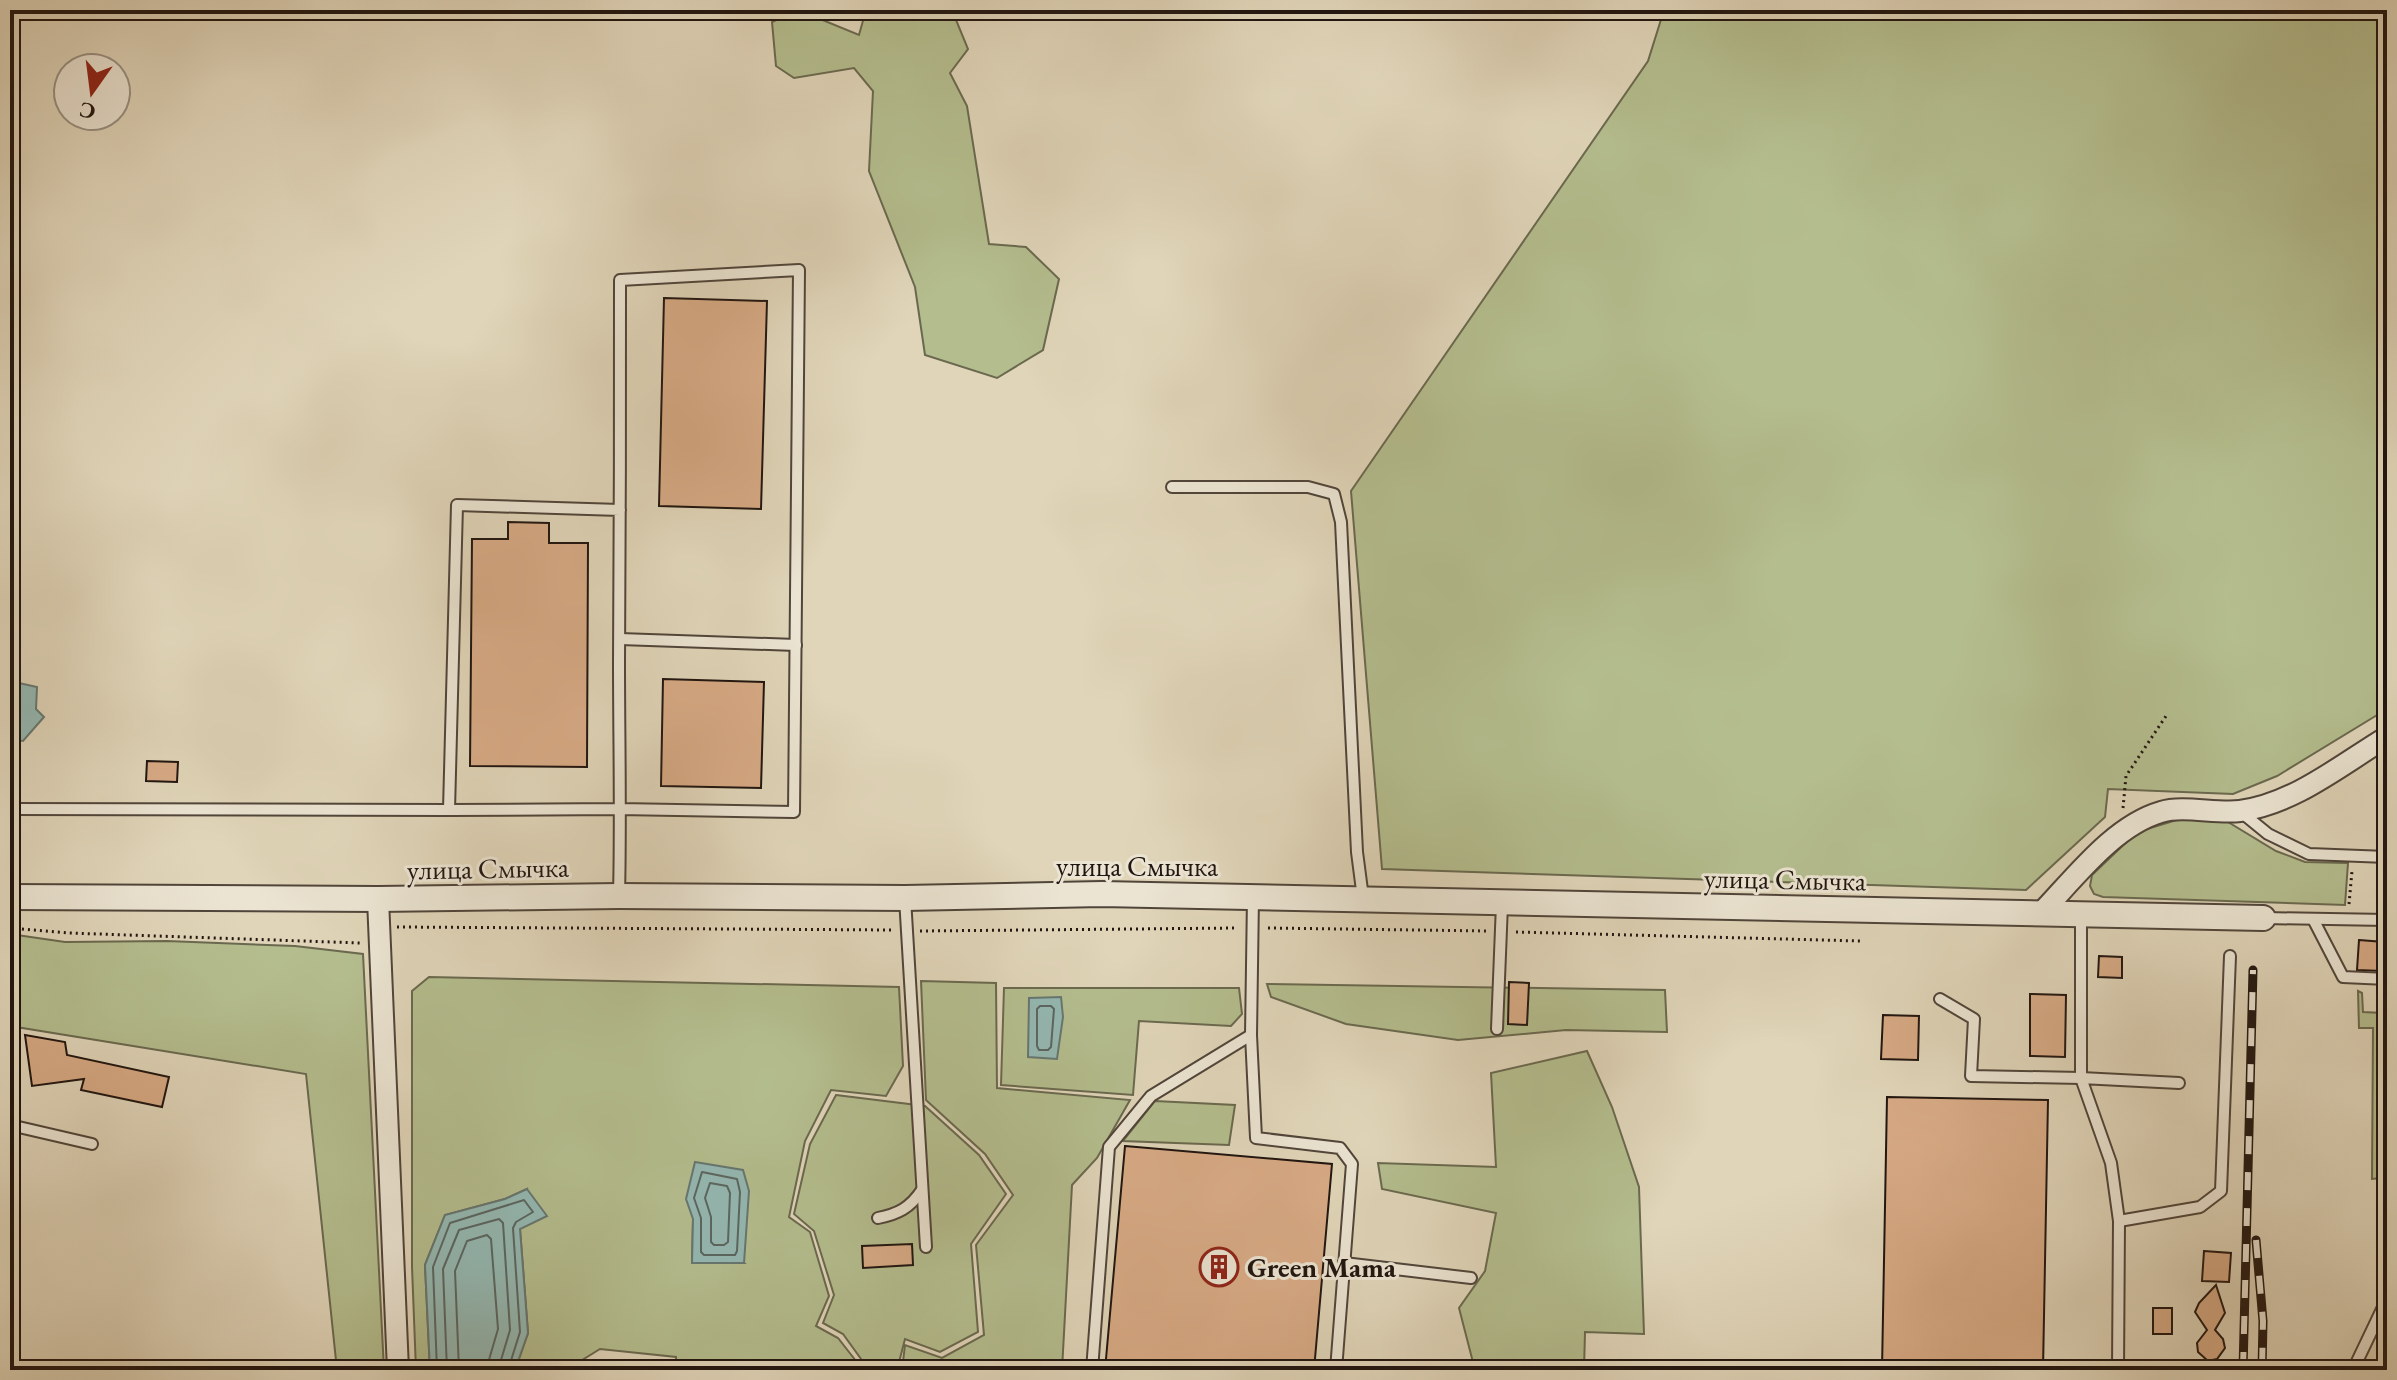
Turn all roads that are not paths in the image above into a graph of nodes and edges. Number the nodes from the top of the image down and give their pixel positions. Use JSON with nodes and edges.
{"nodes":[{"id":1,"x":1172,"y":487,"type":"dead end"},
{"id":2,"x":620,"y":510,"type":"junction"},
{"id":3,"x":620,"y":639,"type":"junction"},
{"id":4,"x":796,"y":645,"type":"junction"},
{"id":5,"x":2387,"y":737,"type":"edge"},
{"id":6,"x":10,"y":809,"type":"edge"},
{"id":7,"x":619,"y":809,"type":"junction"},
{"id":8,"x":449,"y":810,"type":"junction"},
{"id":9,"x":2239,"y":811,"type":"junction"},
{"id":10,"x":2387,"y":857,"type":"edge"},
{"id":11,"x":619,"y":896,"type":"junction"},
{"id":12,"x":10,"y":897,"type":"edge"},
{"id":13,"x":1253,"y":897,"type":"junction"},
{"id":14,"x":905,"y":898,"type":"junction"},
{"id":15,"x":1363,"y":898,"type":"junction"},
{"id":16,"x":378,"y":899,"type":"junction"},
{"id":17,"x":1502,"y":902,"type":"junction"},
{"id":18,"x":2040,"y":914,"type":"junction"},
{"id":19,"x":2081,"y":915,"type":"junction"},
{"id":20,"x":2263,"y":918,"type":"joint"},
{"id":21,"x":2313,"y":919,"type":"junction"},
{"id":22,"x":2387,"y":920,"type":"edge"},
{"id":23,"x":2230,"y":956,"type":"dead end"},
{"id":24,"x":2387,"y":979,"type":"edge"},
{"id":25,"x":1940,"y":999,"type":"dead end"},
{"id":26,"x":1497,"y":1029,"type":"dead end"},
{"id":27,"x":1251,"y":1035,"type":"junction"},
{"id":28,"x":2081,"y":1078,"type":"junction"},
{"id":29,"x":2179,"y":1083,"type":"dead end"},
{"id":30,"x":10,"y":1125,"type":"edge"},
{"id":31,"x":92,"y":1144,"type":"dead end"},
{"id":32,"x":922,"y":1190,"type":"junction"},
{"id":33,"x":878,"y":1218,"type":"dead end"},
{"id":34,"x":2119,"y":1221,"type":"junction"},
{"id":35,"x":926,"y":1247,"type":"dead end"},
{"id":36,"x":1344,"y":1263,"type":"junction"},
{"id":37,"x":2387,"y":1276,"type":"edge"},
{"id":38,"x":1471,"y":1278,"type":"dead end"},
{"id":39,"x":398,"y":1370,"type":"edge"},
{"id":40,"x":1092,"y":1370,"type":"edge"},
{"id":41,"x":1336,"y":1370,"type":"edge"},
{"id":42,"x":2118,"y":1370,"type":"edge"},
{"id":43,"x":2353,"y":1370,"type":"edge"}],
"edges":[{"from":1,"to":15,"type":"lane"},
{"from":2,"to":3,"type":"lane"},
{"from":2,"to":4,"type":"lane"},
{"from":2,"to":8,"type":"lane"},
{"from":3,"to":4,"type":"lane"},
{"from":3,"to":7,"type":"lane"},
{"from":4,"to":7,"type":"lane"},
{"from":5,"to":9,"type":"street"},
{"from":6,"to":8,"type":"lane"},
{"from":7,"to":8,"type":"lane"},
{"from":7,"to":11,"type":"lane"},
{"from":9,"to":10,"type":"lane"},
{"from":9,"to":18,"type":"street"},
{"from":11,"to":14,"type":"street","name":"улица Смычка"},
{"from":11,"to":16,"type":"street","name":"улица Смычка"},
{"from":12,"to":16,"type":"street","name":"улица Смычка"},
{"from":13,"to":14,"type":"street","name":"улица Смычка"},
{"from":13,"to":15,"type":"street","name":"улица Смычка"},
{"from":13,"to":27,"type":"lane"},
{"from":14,"to":32,"type":"lane"},
{"from":15,"to":17,"type":"street","name":"улица Смычка"},
{"from":16,"to":39,"type":"street"},
{"from":17,"to":18,"type":"street","name":"улица Смычка"},
{"from":17,"to":26,"type":"lane"},
{"from":18,"to":19,"type":"street","name":"улица Смычка"},
{"from":19,"to":20,"type":"street","name":"улица Смычка"},
{"from":19,"to":28,"type":"lane"},
{"from":20,"to":21,"type":"lane"},
{"from":21,"to":22,"type":"lane"},
{"from":21,"to":24,"type":"lane"},
{"from":23,"to":34,"type":"lane"},
{"from":25,"to":28,"type":"lane"},
{"from":27,"to":36,"type":"lane"},
{"from":27,"to":40,"type":"lane"},
{"from":28,"to":29,"type":"lane"},
{"from":28,"to":34,"type":"lane"},
{"from":30,"to":31,"type":"lane"},
{"from":32,"to":33,"type":"lane"},
{"from":32,"to":35,"type":"lane"},
{"from":34,"to":42,"type":"lane"},
{"from":36,"to":38,"type":"lane"},
{"from":36,"to":41,"type":"lane"},
{"from":37,"to":43,"type":"lane"}]}
